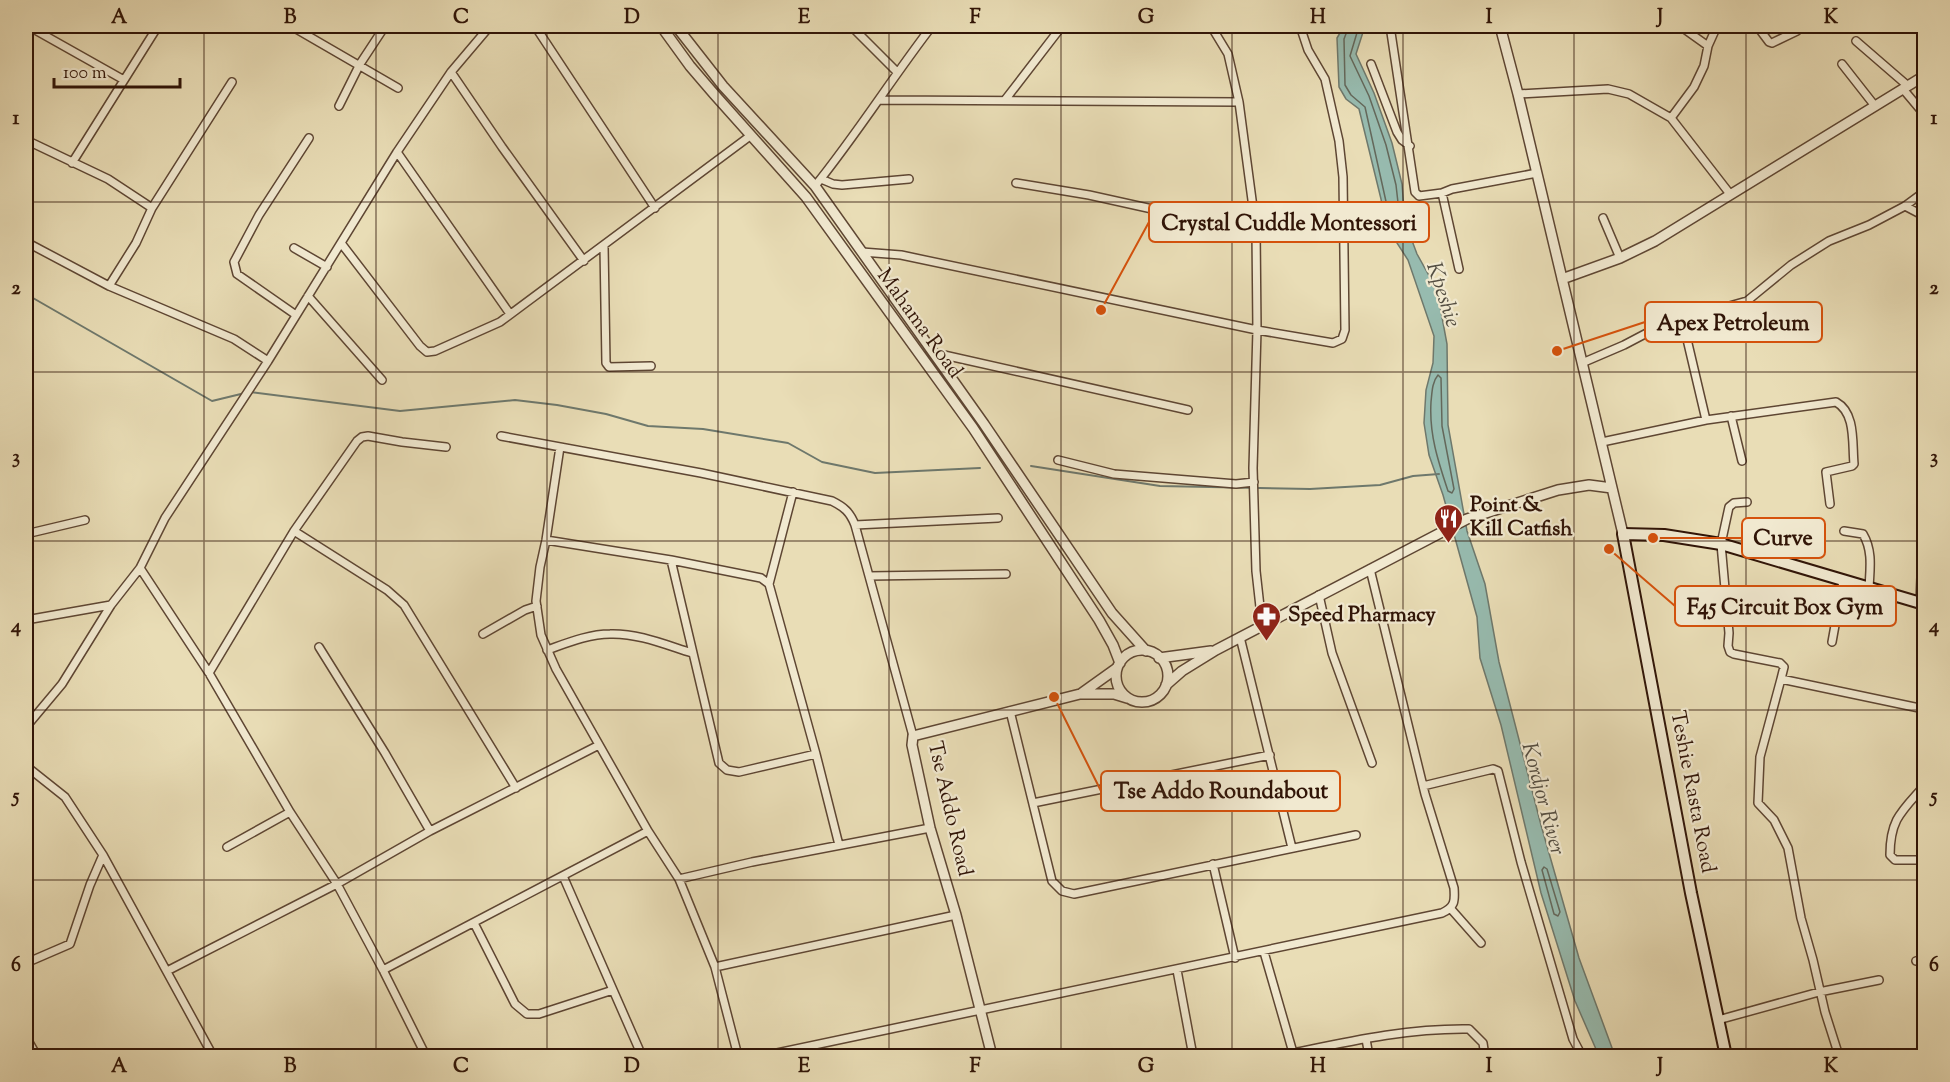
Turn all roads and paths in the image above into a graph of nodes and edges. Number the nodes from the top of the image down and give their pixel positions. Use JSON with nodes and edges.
{"nodes":[{"id":1,"x":28,"y":26,"type":"edge"},
{"id":2,"x":158,"y":26,"type":"edge"},
{"id":3,"x":291,"y":26,"type":"edge"},
{"id":4,"x":385,"y":26,"type":"edge"},
{"id":5,"x":490,"y":26,"type":"edge"},
{"id":6,"x":535,"y":26,"type":"edge"},
{"id":7,"x":662,"y":26,"type":"edge"},
{"id":8,"x":676,"y":26,"type":"edge"},
{"id":9,"x":851,"y":26,"type":"edge"},
{"id":10,"x":932,"y":26,"type":"edge"},
{"id":11,"x":1062,"y":26,"type":"edge"},
{"id":12,"x":1212,"y":26,"type":"edge"},
{"id":13,"x":1300,"y":26,"type":"edge"},
{"id":14,"x":1390,"y":26,"type":"edge"},
{"id":15,"x":1500,"y":26,"type":"edge"},
{"id":16,"x":1680,"y":26,"type":"edge"},
{"id":17,"x":1717,"y":26,"type":"edge"},
{"id":18,"x":1757,"y":26,"type":"edge"},
{"id":19,"x":1800,"y":26,"type":"edge"},
{"id":20,"x":1856,"y":41,"type":"dead end"},
{"id":21,"x":1708,"y":46,"type":"junction"},
{"id":22,"x":1371,"y":63,"type":"dead end"},
{"id":23,"x":360,"y":64,"type":"junction"},
{"id":24,"x":1842,"y":64,"type":"dead end"},
{"id":25,"x":452,"y":72,"type":"junction"},
{"id":26,"x":897,"y":72,"type":"junction"},
{"id":27,"x":1924,"y":76,"type":"edge"},
{"id":28,"x":124,"y":80,"type":"junction"},
{"id":29,"x":232,"y":82,"type":"dead end"},
{"id":30,"x":399,"y":88,"type":"dead end"},
{"id":31,"x":1905,"y":88,"type":"junction"},
{"id":32,"x":1518,"y":94,"type":"junction"},
{"id":33,"x":879,"y":100,"type":"junction"},
{"id":34,"x":1005,"y":100,"type":"junction"},
{"id":35,"x":1239,"y":102,"type":"junction"},
{"id":36,"x":339,"y":106,"type":"dead end"},
{"id":37,"x":1875,"y":106,"type":"junction"},
{"id":38,"x":1924,"y":114,"type":"edge"},
{"id":39,"x":1671,"y":118,"type":"junction"},
{"id":40,"x":750,"y":136,"type":"junction"},
{"id":41,"x":309,"y":138,"type":"dead end"},
{"id":42,"x":26,"y":140,"type":"edge"},
{"id":43,"x":1410,"y":146,"type":"junction"},
{"id":44,"x":397,"y":152,"type":"junction"},
{"id":45,"x":72,"y":163,"type":"junction"},
{"id":46,"x":1537,"y":173,"type":"junction"},
{"id":47,"x":909,"y":179,"type":"dead end"},
{"id":48,"x":818,"y":182,"type":"junction"},
{"id":49,"x":1016,"y":183,"type":"dead end"},
{"id":50,"x":1924,"y":192,"type":"edge"},
{"id":51,"x":1442,"y":193,"type":"junction"},
{"id":52,"x":1730,"y":194,"type":"junction"},
{"id":53,"x":1905,"y":206,"type":"junction"},
{"id":54,"x":152,"y":208,"type":"junction"},
{"id":55,"x":655,"y":208,"type":"junction"},
{"id":56,"x":1924,"y":216,"type":"edge"},
{"id":57,"x":1603,"y":218,"type":"dead end"},
{"id":58,"x":1256,"y":230,"type":"junction"},
{"id":59,"x":26,"y":242,"type":"edge"},
{"id":60,"x":341,"y":243,"type":"junction"},
{"id":61,"x":604,"y":246,"type":"junction"},
{"id":62,"x":294,"y":248,"type":"dead end"},
{"id":63,"x":862,"y":252,"type":"junction"},
{"id":64,"x":1620,"y":258,"type":"junction"},
{"id":65,"x":584,"y":261,"type":"junction"},
{"id":66,"x":327,"y":267,"type":"junction"},
{"id":67,"x":1459,"y":269,"type":"dead end"},
{"id":68,"x":1562,"y":279,"type":"junction"},
{"id":69,"x":109,"y":286,"type":"junction"},
{"id":70,"x":308,"y":296,"type":"junction"},
{"id":71,"x":510,"y":314,"type":"junction"},
{"id":72,"x":296,"y":315,"type":"junction"},
{"id":73,"x":1682,"y":318,"type":"junction"},
{"id":74,"x":1257,"y":330,"type":"junction"},
{"id":75,"x":935,"y":353,"type":"junction"},
{"id":76,"x":268,"y":361,"type":"junction"},
{"id":77,"x":1582,"y":363,"type":"junction"},
{"id":78,"x":651,"y":366,"type":"dead end"},
{"id":79,"x":382,"y":380,"type":"dead end"},
{"id":80,"x":1188,"y":410,"type":"dead end"},
{"id":81,"x":1731,"y":416,"type":"junction"},
{"id":82,"x":1706,"y":420,"type":"junction"},
{"id":83,"x":501,"y":436,"type":"dead end"},
{"id":84,"x":1602,"y":442,"type":"junction"},
{"id":85,"x":446,"y":447,"type":"dead end"},
{"id":86,"x":560,"y":447,"type":"junction"},
{"id":87,"x":1058,"y":460,"type":"dead end"},
{"id":88,"x":1743,"y":461,"type":"dead end"},
{"id":89,"x":1254,"y":483,"type":"junction"},
{"id":90,"x":1612,"y":488,"type":"junction"},
{"id":91,"x":793,"y":492,"type":"junction"},
{"id":92,"x":1924,"y":501,"type":"edge"},
{"id":93,"x":1747,"y":502,"type":"dead end"},
{"id":94,"x":1830,"y":504,"type":"dead end"},
{"id":95,"x":998,"y":518,"type":"dead end"},
{"id":96,"x":85,"y":520,"type":"dead end"},
{"id":97,"x":855,"y":525,"type":"junction"},
{"id":98,"x":294,"y":531,"type":"junction"},
{"id":99,"x":1844,"y":531,"type":"dead end"},
{"id":100,"x":26,"y":534,"type":"edge"},
{"id":101,"x":1623,"y":534,"type":"junction"},
{"id":102,"x":546,"y":540,"type":"junction"},
{"id":103,"x":1721,"y":543,"type":"junction"},
{"id":104,"x":671,"y":560,"type":"junction"},
{"id":105,"x":140,"y":568,"type":"junction"},
{"id":106,"x":1370,"y":569,"type":"junction"},
{"id":107,"x":1006,"y":574,"type":"dead end"},
{"id":108,"x":869,"y":576,"type":"junction"},
{"id":109,"x":1843,"y":581,"type":"junction"},
{"id":110,"x":770,"y":584,"type":"junction"},
{"id":111,"x":1869,"y":588,"type":"junction"},
{"id":112,"x":1319,"y":596,"type":"junction"},
{"id":113,"x":1922,"y":604,"type":"edge"},
{"id":114,"x":111,"y":605,"type":"junction"},
{"id":115,"x":537,"y":606,"type":"junction"},
{"id":116,"x":26,"y":620,"type":"edge"},
{"id":117,"x":1262,"y":626,"type":"junction"},
{"id":118,"x":483,"y":634,"type":"dead end"},
{"id":119,"x":1240,"y":637,"type":"junction"},
{"id":120,"x":1832,"y":642,"type":"dead end"},
{"id":121,"x":319,"y":647,"type":"dead end"},
{"id":122,"x":547,"y":650,"type":"junction"},
{"id":123,"x":1216,"y":650,"type":"junction"},
{"id":124,"x":1146,"y":651,"type":"junction"},
{"id":125,"x":692,"y":653,"type":"junction"},
{"id":126,"x":1159,"y":658,"type":"junction"},
{"id":127,"x":1118,"y":666,"type":"junction"},
{"id":128,"x":209,"y":673,"type":"junction"},
{"id":129,"x":1781,"y":679,"type":"junction"},
{"id":130,"x":1166,"y":685,"type":"junction"},
{"id":131,"x":1080,"y":694,"type":"junction"},
{"id":132,"x":1127,"y":698,"type":"junction"},
{"id":133,"x":1924,"y":709,"type":"edge"},
{"id":134,"x":1010,"y":711,"type":"junction"},
{"id":135,"x":26,"y":727,"type":"edge"},
{"id":136,"x":913,"y":736,"type":"junction"},
{"id":137,"x":599,"y":745,"type":"junction"},
{"id":138,"x":816,"y":754,"type":"junction"},
{"id":139,"x":1270,"y":755,"type":"junction"},
{"id":140,"x":1372,"y":762,"type":"dead end"},
{"id":141,"x":26,"y":766,"type":"edge"},
{"id":142,"x":1423,"y":786,"type":"junction"},
{"id":143,"x":1924,"y":788,"type":"edge"},
{"id":144,"x":516,"y":789,"type":"junction"},
{"id":145,"x":1033,"y":803,"type":"junction"},
{"id":146,"x":290,"y":812,"type":"junction"},
{"id":147,"x":930,"y":828,"type":"junction"},
{"id":148,"x":430,"y":831,"type":"junction"},
{"id":149,"x":648,"y":831,"type":"junction"},
{"id":150,"x":1356,"y":835,"type":"dead end"},
{"id":151,"x":839,"y":845,"type":"junction"},
{"id":152,"x":227,"y":847,"type":"dead end"},
{"id":153,"x":1292,"y":848,"type":"junction"},
{"id":154,"x":103,"y":855,"type":"junction"},
{"id":155,"x":1924,"y":860,"type":"edge"},
{"id":156,"x":1213,"y":864,"type":"junction"},
{"id":157,"x":563,"y":876,"type":"junction"},
{"id":158,"x":679,"y":879,"type":"junction"},
{"id":159,"x":336,"y":884,"type":"junction"},
{"id":160,"x":1451,"y":909,"type":"junction"},
{"id":161,"x":956,"y":915,"type":"junction"},
{"id":162,"x":474,"y":923,"type":"junction"},
{"id":163,"x":1481,"y":943,"type":"dead end"},
{"id":164,"x":1264,"y":952,"type":"junction"},
{"id":165,"x":1235,"y":958,"type":"junction"},
{"id":166,"x":26,"y":963,"type":"edge"},
{"id":167,"x":716,"y":966,"type":"junction"},
{"id":168,"x":383,"y":970,"type":"junction"},
{"id":169,"x":1177,"y":970,"type":"junction"},
{"id":170,"x":167,"y":971,"type":"junction"},
{"id":171,"x":1879,"y":980,"type":"dead end"},
{"id":172,"x":613,"y":990,"type":"junction"},
{"id":173,"x":1819,"y":992,"type":"junction"},
{"id":174,"x":981,"y":1012,"type":"junction"},
{"id":175,"x":1718,"y":1020,"type":"junction"},
{"id":176,"x":26,"y":1037,"type":"edge"},
{"id":177,"x":1366,"y":1039,"type":"junction"},
{"id":178,"x":1580,"y":1054,"type":"edge"},
{"id":179,"x":1294,"y":1055,"type":"edge"},
{"id":180,"x":1838,"y":1055,"type":"edge"},
{"id":181,"x":37,"y":1056,"type":"edge"},
{"id":182,"x":213,"y":1056,"type":"edge"},
{"id":183,"x":426,"y":1056,"type":"edge"},
{"id":184,"x":642,"y":1056,"type":"edge"},
{"id":185,"x":738,"y":1056,"type":"edge"},
{"id":186,"x":762,"y":1056,"type":"edge"},
{"id":187,"x":992,"y":1056,"type":"edge"},
{"id":188,"x":1193,"y":1056,"type":"edge"},
{"id":189,"x":1369,"y":1056,"type":"edge"},
{"id":190,"x":1485,"y":1056,"type":"edge"},
{"id":191,"x":1558,"y":1056,"type":"edge"},
{"id":192,"x":1726,"y":1056,"type":"edge"},
{"id":193,"x":1827,"y":1056,"type":"edge"}],
"edges":[{"from":1,"to":28,"type":"street"},
{"from":2,"to":28,"type":"street"},
{"from":3,"to":23,"type":"street"},
{"from":4,"to":23,"type":"street"},
{"from":5,"to":25,"type":"street"},
{"from":6,"to":55,"type":"street"},
{"from":7,"to":40,"type":"street","name":"Mahama Road"},
{"from":8,"to":48,"type":"street","name":"Mahama Road"},
{"from":9,"to":26,"type":"street"},
{"from":10,"to":26,"type":"street"},
{"from":11,"to":34,"type":"street"},
{"from":12,"to":35,"type":"street"},
{"from":13,"to":74,"type":"street"},
{"from":14,"to":43,"type":"street"},
{"from":15,"to":32,"type":"street"},
{"from":16,"to":21,"type":"street"},
{"from":17,"to":21,"type":"street"},
{"from":18,"to":19,"type":"street"},
{"from":20,"to":31,"type":"street"},
{"from":21,"to":39,"type":"street"},
{"from":22,"to":43,"type":"street"},
{"from":23,"to":30,"type":"street"},
{"from":23,"to":36,"type":"street"},
{"from":24,"to":37,"type":"street"},
{"from":25,"to":44,"type":"street"},
{"from":25,"to":65,"type":"street"},
{"from":26,"to":33,"type":"street"},
{"from":27,"to":31,"type":"street"},
{"from":28,"to":45,"type":"street"},
{"from":29,"to":54,"type":"street"},
{"from":31,"to":37,"type":"street"},
{"from":31,"to":38,"type":"street"},
{"from":32,"to":39,"type":"street"},
{"from":32,"to":46,"type":"street"},
{"from":33,"to":34,"type":"street"},
{"from":33,"to":48,"type":"street"},
{"from":34,"to":35,"type":"street"},
{"from":35,"to":58,"type":"street"},
{"from":37,"to":52,"type":"street"},
{"from":39,"to":52,"type":"street"},
{"from":40,"to":55,"type":"street"},
{"from":40,"to":127,"type":"street","name":"Mahama Road"},
{"from":41,"to":72,"type":"street"},
{"from":42,"to":45,"type":"street"},
{"from":43,"to":51,"type":"street"},
{"from":44,"to":60,"type":"street"},
{"from":44,"to":71,"type":"street"},
{"from":45,"to":54,"type":"street"},
{"from":46,"to":51,"type":"street"},
{"from":46,"to":68,"type":"street"},
{"from":47,"to":48,"type":"street"},
{"from":48,"to":63,"type":"street","name":"Mahama Road"},
{"from":49,"to":58,"type":"street"},
{"from":50,"to":53,"type":"street"},
{"from":51,"to":67,"type":"street"},
{"from":52,"to":64,"type":"street"},
{"from":53,"to":56,"type":"street"},
{"from":53,"to":73,"type":"street"},
{"from":54,"to":69,"type":"street"},
{"from":55,"to":61,"type":"street"},
{"from":57,"to":64,"type":"street"},
{"from":58,"to":74,"type":"street"},
{"from":59,"to":69,"type":"street"},
{"from":60,"to":66,"type":"street"},
{"from":60,"to":71,"type":"street"},
{"from":61,"to":65,"type":"street"},
{"from":61,"to":78,"type":"street"},
{"from":62,"to":66,"type":"street"},
{"from":63,"to":74,"type":"street"},
{"from":63,"to":75,"type":"street","name":"Mahama Road"},
{"from":64,"to":68,"type":"street"},
{"from":65,"to":71,"type":"street"},
{"from":66,"to":70,"type":"street"},
{"from":68,"to":77,"type":"street"},
{"from":69,"to":76,"type":"street"},
{"from":70,"to":72,"type":"street"},
{"from":70,"to":79,"type":"street"},
{"from":72,"to":76,"type":"street"},
{"from":73,"to":77,"type":"street"},
{"from":73,"to":82,"type":"street"},
{"from":74,"to":89,"type":"street"},
{"from":75,"to":80,"type":"street"},
{"from":75,"to":124,"type":"street","name":"Mahama Road"},
{"from":76,"to":105,"type":"street"},
{"from":77,"to":84,"type":"street"},
{"from":81,"to":82,"type":"street"},
{"from":81,"to":88,"type":"street"},
{"from":81,"to":94,"type":"street"},
{"from":82,"to":84,"type":"street"},
{"from":83,"to":86,"type":"street"},
{"from":84,"to":90,"type":"street"},
{"from":85,"to":98,"type":"street"},
{"from":86,"to":91,"type":"street"},
{"from":86,"to":102,"type":"street"},
{"from":87,"to":89,"type":"street"},
{"from":89,"to":117,"type":"street"},
{"from":90,"to":101,"type":"street"},
{"from":90,"to":106,"type":"street"},
{"from":91,"to":97,"type":"street"},
{"from":91,"to":110,"type":"street"},
{"from":92,"to":113,"type":"street"},
{"from":93,"to":103,"type":"street"},
{"from":95,"to":97,"type":"street"},
{"from":96,"to":100,"type":"street"},
{"from":97,"to":108,"type":"street"},
{"from":98,"to":128,"type":"street"},
{"from":98,"to":144,"type":"street"},
{"from":99,"to":111,"type":"street"},
{"from":101,"to":103,"type":"main road"},
{"from":101,"to":175,"type":"main road","name":"Teshie Rasta Road"},
{"from":102,"to":104,"type":"street"},
{"from":102,"to":115,"type":"street"},
{"from":103,"to":109,"type":"main road"},
{"from":103,"to":129,"type":"street"},
{"from":104,"to":110,"type":"street"},
{"from":104,"to":125,"type":"street"},
{"from":105,"to":114,"type":"street"},
{"from":105,"to":128,"type":"street"},
{"from":106,"to":112,"type":"street"},
{"from":106,"to":142,"type":"street"},
{"from":107,"to":108,"type":"street"},
{"from":108,"to":136,"type":"street"},
{"from":109,"to":111,"type":"main road"},
{"from":109,"to":120,"type":"street"},
{"from":110,"to":138,"type":"street"},
{"from":111,"to":113,"type":"main road"},
{"from":112,"to":117,"type":"street"},
{"from":112,"to":140,"type":"street"},
{"from":114,"to":116,"type":"street"},
{"from":114,"to":135,"type":"street"},
{"from":115,"to":118,"type":"street"},
{"from":115,"to":122,"type":"street"},
{"from":117,"to":119,"type":"street"},
{"from":119,"to":123,"type":"street"},
{"from":119,"to":139,"type":"street"},
{"from":121,"to":148,"type":"street"},
{"from":122,"to":125,"type":"street"},
{"from":122,"to":137,"type":"street"},
{"from":123,"to":126,"type":"street"},
{"from":123,"to":130,"type":"street"},
{"from":124,"to":126,"type":"street"},
{"from":124,"to":127,"type":"street"},
{"from":125,"to":138,"type":"street"},
{"from":126,"to":130,"type":"street"},
{"from":127,"to":131,"type":"street","name":"Tse Addo Road"},
{"from":127,"to":132,"type":"street"},
{"from":128,"to":146,"type":"street"},
{"from":129,"to":133,"type":"street"},
{"from":129,"to":173,"type":"street"},
{"from":130,"to":132,"type":"street"},
{"from":131,"to":132,"type":"street","name":"Tse Addo Road"},
{"from":131,"to":134,"type":"street","name":"Tse Addo Road"},
{"from":134,"to":136,"type":"street","name":"Tse Addo Road"},
{"from":134,"to":145,"type":"street"},
{"from":136,"to":147,"type":"street","name":"Tse Addo Road"},
{"from":137,"to":144,"type":"street"},
{"from":137,"to":149,"type":"street"},
{"from":138,"to":151,"type":"street"},
{"from":139,"to":145,"type":"street"},
{"from":139,"to":153,"type":"street"},
{"from":141,"to":154,"type":"street"},
{"from":142,"to":160,"type":"street"},
{"from":142,"to":178,"type":"street"},
{"from":143,"to":155,"type":"street"},
{"from":144,"to":148,"type":"street"},
{"from":145,"to":156,"type":"street"},
{"from":146,"to":152,"type":"street"},
{"from":146,"to":159,"type":"street"},
{"from":147,"to":151,"type":"street"},
{"from":147,"to":161,"type":"street","name":"Tse Addo Road"},
{"from":148,"to":159,"type":"street"},
{"from":149,"to":157,"type":"street"},
{"from":149,"to":158,"type":"street"},
{"from":150,"to":153,"type":"street"},
{"from":151,"to":158,"type":"street"},
{"from":153,"to":156,"type":"street"},
{"from":154,"to":166,"type":"street"},
{"from":154,"to":170,"type":"street"},
{"from":156,"to":165,"type":"street"},
{"from":157,"to":162,"type":"street"},
{"from":157,"to":172,"type":"street"},
{"from":158,"to":167,"type":"street"},
{"from":159,"to":168,"type":"street"},
{"from":159,"to":170,"type":"street"},
{"from":160,"to":163,"type":"street"},
{"from":160,"to":164,"type":"street"},
{"from":161,"to":167,"type":"street"},
{"from":161,"to":174,"type":"street","name":"Tse Addo Road"},
{"from":162,"to":168,"type":"street"},
{"from":162,"to":172,"type":"street"},
{"from":164,"to":165,"type":"street"},
{"from":164,"to":179,"type":"street"},
{"from":165,"to":169,"type":"street"},
{"from":167,"to":185,"type":"street"},
{"from":168,"to":183,"type":"street"},
{"from":169,"to":174,"type":"street"},
{"from":169,"to":188,"type":"street"},
{"from":170,"to":182,"type":"street"},
{"from":171,"to":173,"type":"street"},
{"from":172,"to":184,"type":"street"},
{"from":173,"to":175,"type":"street"},
{"from":173,"to":180,"type":"street"},
{"from":174,"to":186,"type":"street"},
{"from":174,"to":187,"type":"street","name":"Tse Addo Road"},
{"from":175,"to":192,"type":"main road","name":"Teshie Rasta Road"},
{"from":176,"to":181,"type":"street"},
{"from":177,"to":179,"type":"street"},
{"from":177,"to":189,"type":"street"},
{"from":177,"to":190,"type":"street"},
{"from":178,"to":191,"type":"street"},
{"from":180,"to":193,"type":"street"}]}
